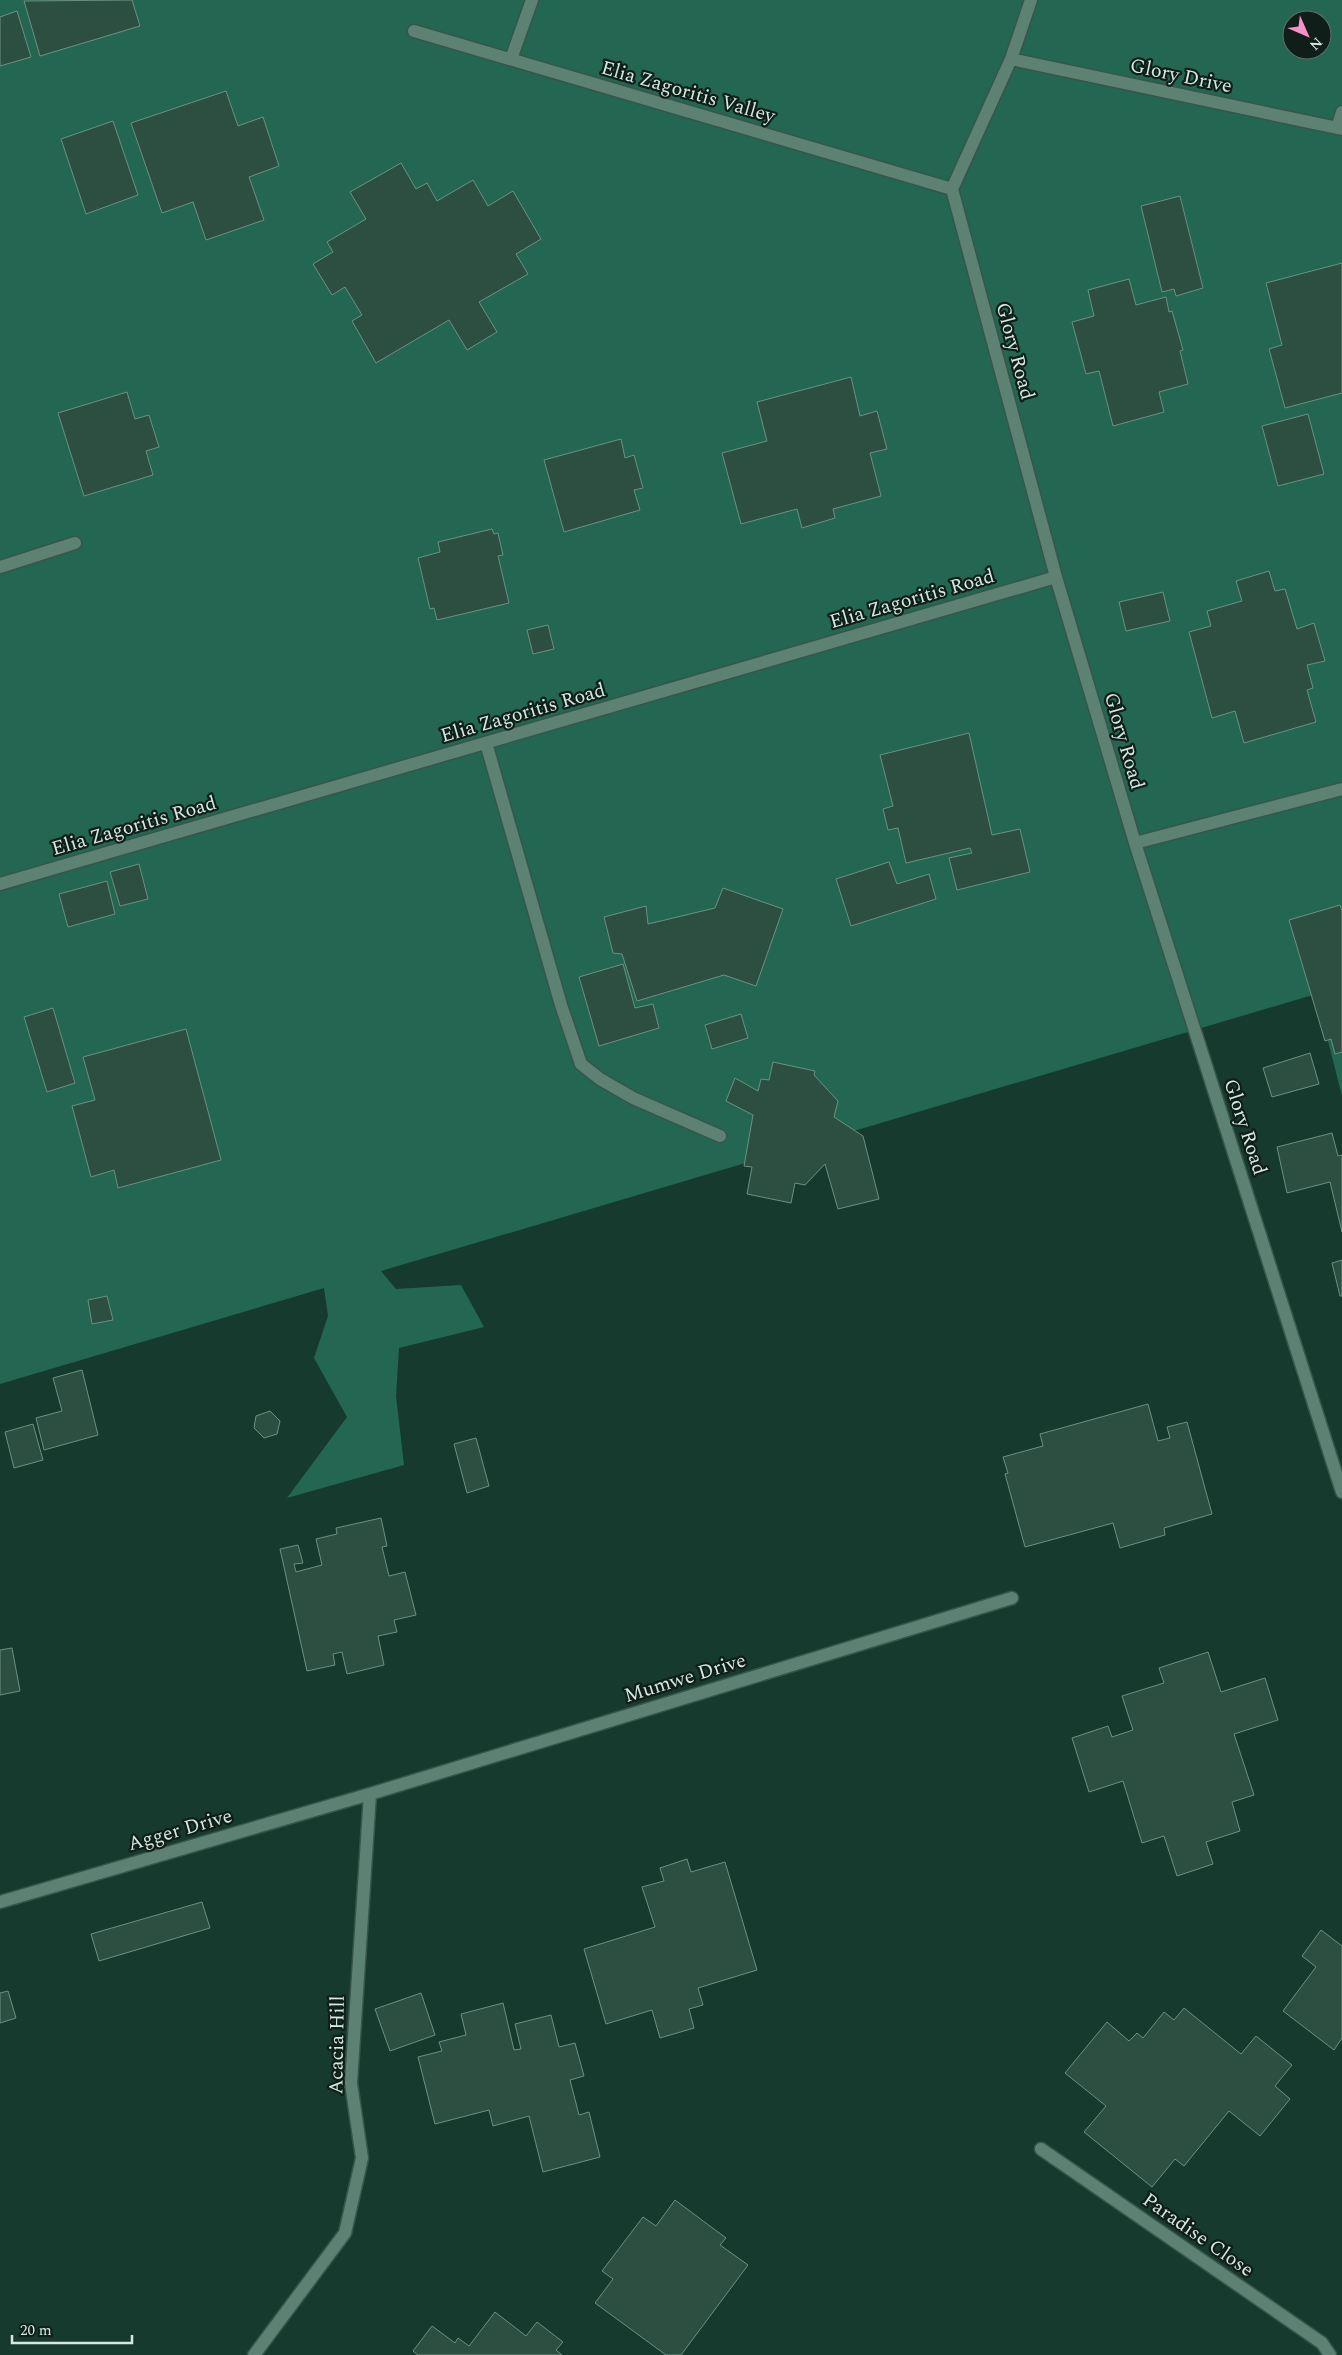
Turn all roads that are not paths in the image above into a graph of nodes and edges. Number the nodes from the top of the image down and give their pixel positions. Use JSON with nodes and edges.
{"nodes":[{"id":1,"x":532,"y":0,"type":"edge"},
{"id":2,"x":1031,"y":0,"type":"edge"},
{"id":3,"x":414,"y":31,"type":"dead end"},
{"id":4,"x":511,"y":59,"type":"junction"},
{"id":5,"x":1011,"y":59,"type":"junction"},
{"id":6,"x":1342,"y":112,"type":"edge"},
{"id":7,"x":1339,"y":128,"type":"edge"},
{"id":8,"x":952,"y":189,"type":"junction"},
{"id":9,"x":74,"y":543,"type":"dead end"},
{"id":10,"x":0,"y":567,"type":"edge"},
{"id":11,"x":1056,"y":577,"type":"junction"},
{"id":12,"x":486,"y":743,"type":"junction"},
{"id":13,"x":1342,"y":789,"type":"edge"},
{"id":14,"x":1135,"y":843,"type":"junction"},
{"id":15,"x":0,"y":884,"type":"edge"},
{"id":16,"x":720,"y":1136,"type":"dead end"},
{"id":17,"x":1342,"y":1492,"type":"edge"},
{"id":18,"x":1012,"y":1598,"type":"dead end"},
{"id":19,"x":370,"y":1794,"type":"junction"},
{"id":20,"x":0,"y":1902,"type":"edge"},
{"id":21,"x":1041,"y":2149,"type":"dead end"},
{"id":22,"x":254,"y":2355,"type":"edge"},
{"id":23,"x":1330,"y":2355,"type":"edge"}],
"edges":[{"from":1,"to":4,"type":"street"},
{"from":2,"to":5,"type":"street"},
{"from":3,"to":4,"type":"street","name":"Elia Zagoritis Valley"},
{"from":4,"to":8,"type":"street","name":"Elia Zagoritis Valley"},
{"from":5,"to":7,"type":"street","name":"Glory Drive"},
{"from":5,"to":8,"type":"street"},
{"from":6,"to":7,"type":"street"},
{"from":8,"to":11,"type":"street","name":"Glory Road"},
{"from":9,"to":10,"type":"street"},
{"from":11,"to":12,"type":"street","name":"Elia Zagoritis Road"},
{"from":11,"to":14,"type":"street","name":"Glory Road"},
{"from":12,"to":15,"type":"street","name":"Elia Zagoritis Road"},
{"from":12,"to":16,"type":"street"},
{"from":13,"to":14,"type":"street"},
{"from":14,"to":17,"type":"street","name":"Glory Road"},
{"from":18,"to":19,"type":"street","name":"Mumwe Drive"},
{"from":19,"to":20,"type":"street","name":"Agger Drive"},
{"from":19,"to":22,"type":"street","name":"Acacia Hill"},
{"from":21,"to":23,"type":"street","name":"Paradise Close"}]}
